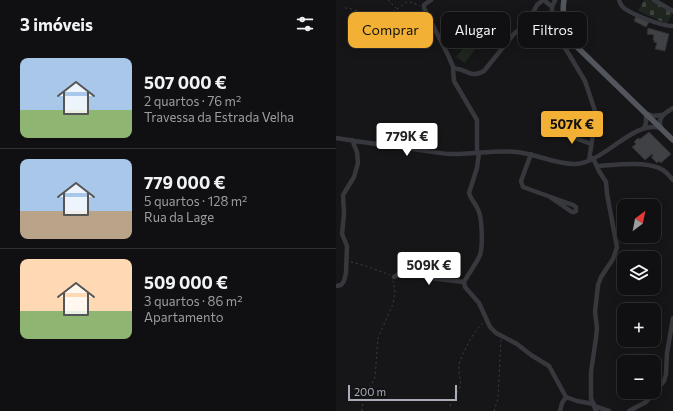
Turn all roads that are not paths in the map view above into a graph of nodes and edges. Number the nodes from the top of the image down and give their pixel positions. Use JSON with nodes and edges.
{"nodes":[{"id":1,"x":431,"y":0,"type":"edge"},
{"id":2,"x":542,"y":0,"type":"edge"},
{"id":3,"x":555,"y":0,"type":"edge"},
{"id":4,"x":564,"y":0,"type":"edge"},
{"id":5,"x":619,"y":0,"type":"edge"},
{"id":6,"x":654,"y":0,"type":"edge"},
{"id":7,"x":552,"y":7,"type":"junction"},
{"id":8,"x":673,"y":11,"type":"edge"},
{"id":9,"x":673,"y":26,"type":"edge"},
{"id":10,"x":454,"y":69,"type":"junction"},
{"id":11,"x":673,"y":108,"type":"edge"},
{"id":12,"x":646,"y":113,"type":"junction"},
{"id":13,"x":662,"y":115,"type":"junction"},
{"id":14,"x":644,"y":128,"type":"junction"},
{"id":15,"x":660,"y":128,"type":"junction"},
{"id":16,"x":564,"y":131,"type":"dead end"},
{"id":17,"x":336,"y":138,"type":"edge"},
{"id":18,"x":352,"y":140,"type":"junction"},
{"id":19,"x":673,"y":140,"type":"edge"},
{"id":20,"x":591,"y":144,"type":"junction"},
{"id":21,"x":478,"y":153,"type":"junction"},
{"id":22,"x":531,"y":154,"type":"junction"},
{"id":23,"x":591,"y":159,"type":"junction"},
{"id":24,"x":597,"y":166,"type":"junction"},
{"id":25,"x":673,"y":180,"type":"edge"},
{"id":26,"x":550,"y":197,"type":"junction"},
{"id":27,"x":394,"y":277,"type":"road end"},
{"id":28,"x":464,"y":282,"type":"junction"},
{"id":29,"x":336,"y":286,"type":"edge"},
{"id":30,"x":673,"y":318,"type":"edge"},
{"id":31,"x":671,"y":340,"type":"edge"},
{"id":32,"x":566,"y":397,"type":"junction"},
{"id":33,"x":594,"y":405,"type":"junction"},
{"id":34,"x":560,"y":411,"type":"edge"},
{"id":35,"x":596,"y":411,"type":"edge"},
{"id":36,"x":609,"y":411,"type":"edge"},
{"id":37,"x":629,"y":411,"type":"edge"}],
"edges":[{"from":1,"to":10,"type":"street"},
{"from":2,"to":7,"type":"street"},
{"from":2,"to":10,"type":"street"},
{"from":3,"to":7,"type":"street"},
{"from":4,"to":12,"type":"main road"},
{"from":5,"to":9,"type":"street"},
{"from":6,"to":8,"type":"street"},
{"from":7,"to":20,"type":"street"},
{"from":10,"to":21,"type":"street"},
{"from":11,"to":13,"type":"street"},
{"from":12,"to":13,"type":"street"},
{"from":12,"to":14,"type":"street"},
{"from":12,"to":15,"type":"main road"},
{"from":13,"to":15,"type":"street"},
{"from":14,"to":15,"type":"street"},
{"from":14,"to":23,"type":"street"},
{"from":15,"to":19,"type":"main road"},
{"from":16,"to":20,"type":"street"},
{"from":17,"to":18,"type":"street"},
{"from":18,"to":21,"type":"street"},
{"from":18,"to":29,"type":"street"},
{"from":20,"to":23,"type":"street"},
{"from":21,"to":22,"type":"street"},
{"from":21,"to":28,"type":"street"},
{"from":22,"to":23,"type":"street"},
{"from":22,"to":26,"type":"street"},
{"from":23,"to":24,"type":"street"},
{"from":24,"to":25,"type":"street"},
{"from":24,"to":33,"type":"street"},
{"from":26,"to":26,"type":"street"},
{"from":27,"to":28,"type":"street"},
{"from":28,"to":32,"type":"street"},
{"from":30,"to":31,"type":"street"},
{"from":31,"to":37,"type":"street"},
{"from":32,"to":33,"type":"street"},
{"from":32,"to":34,"type":"street"},
{"from":33,"to":35,"type":"street"},
{"from":33,"to":36,"type":"street"}]}
